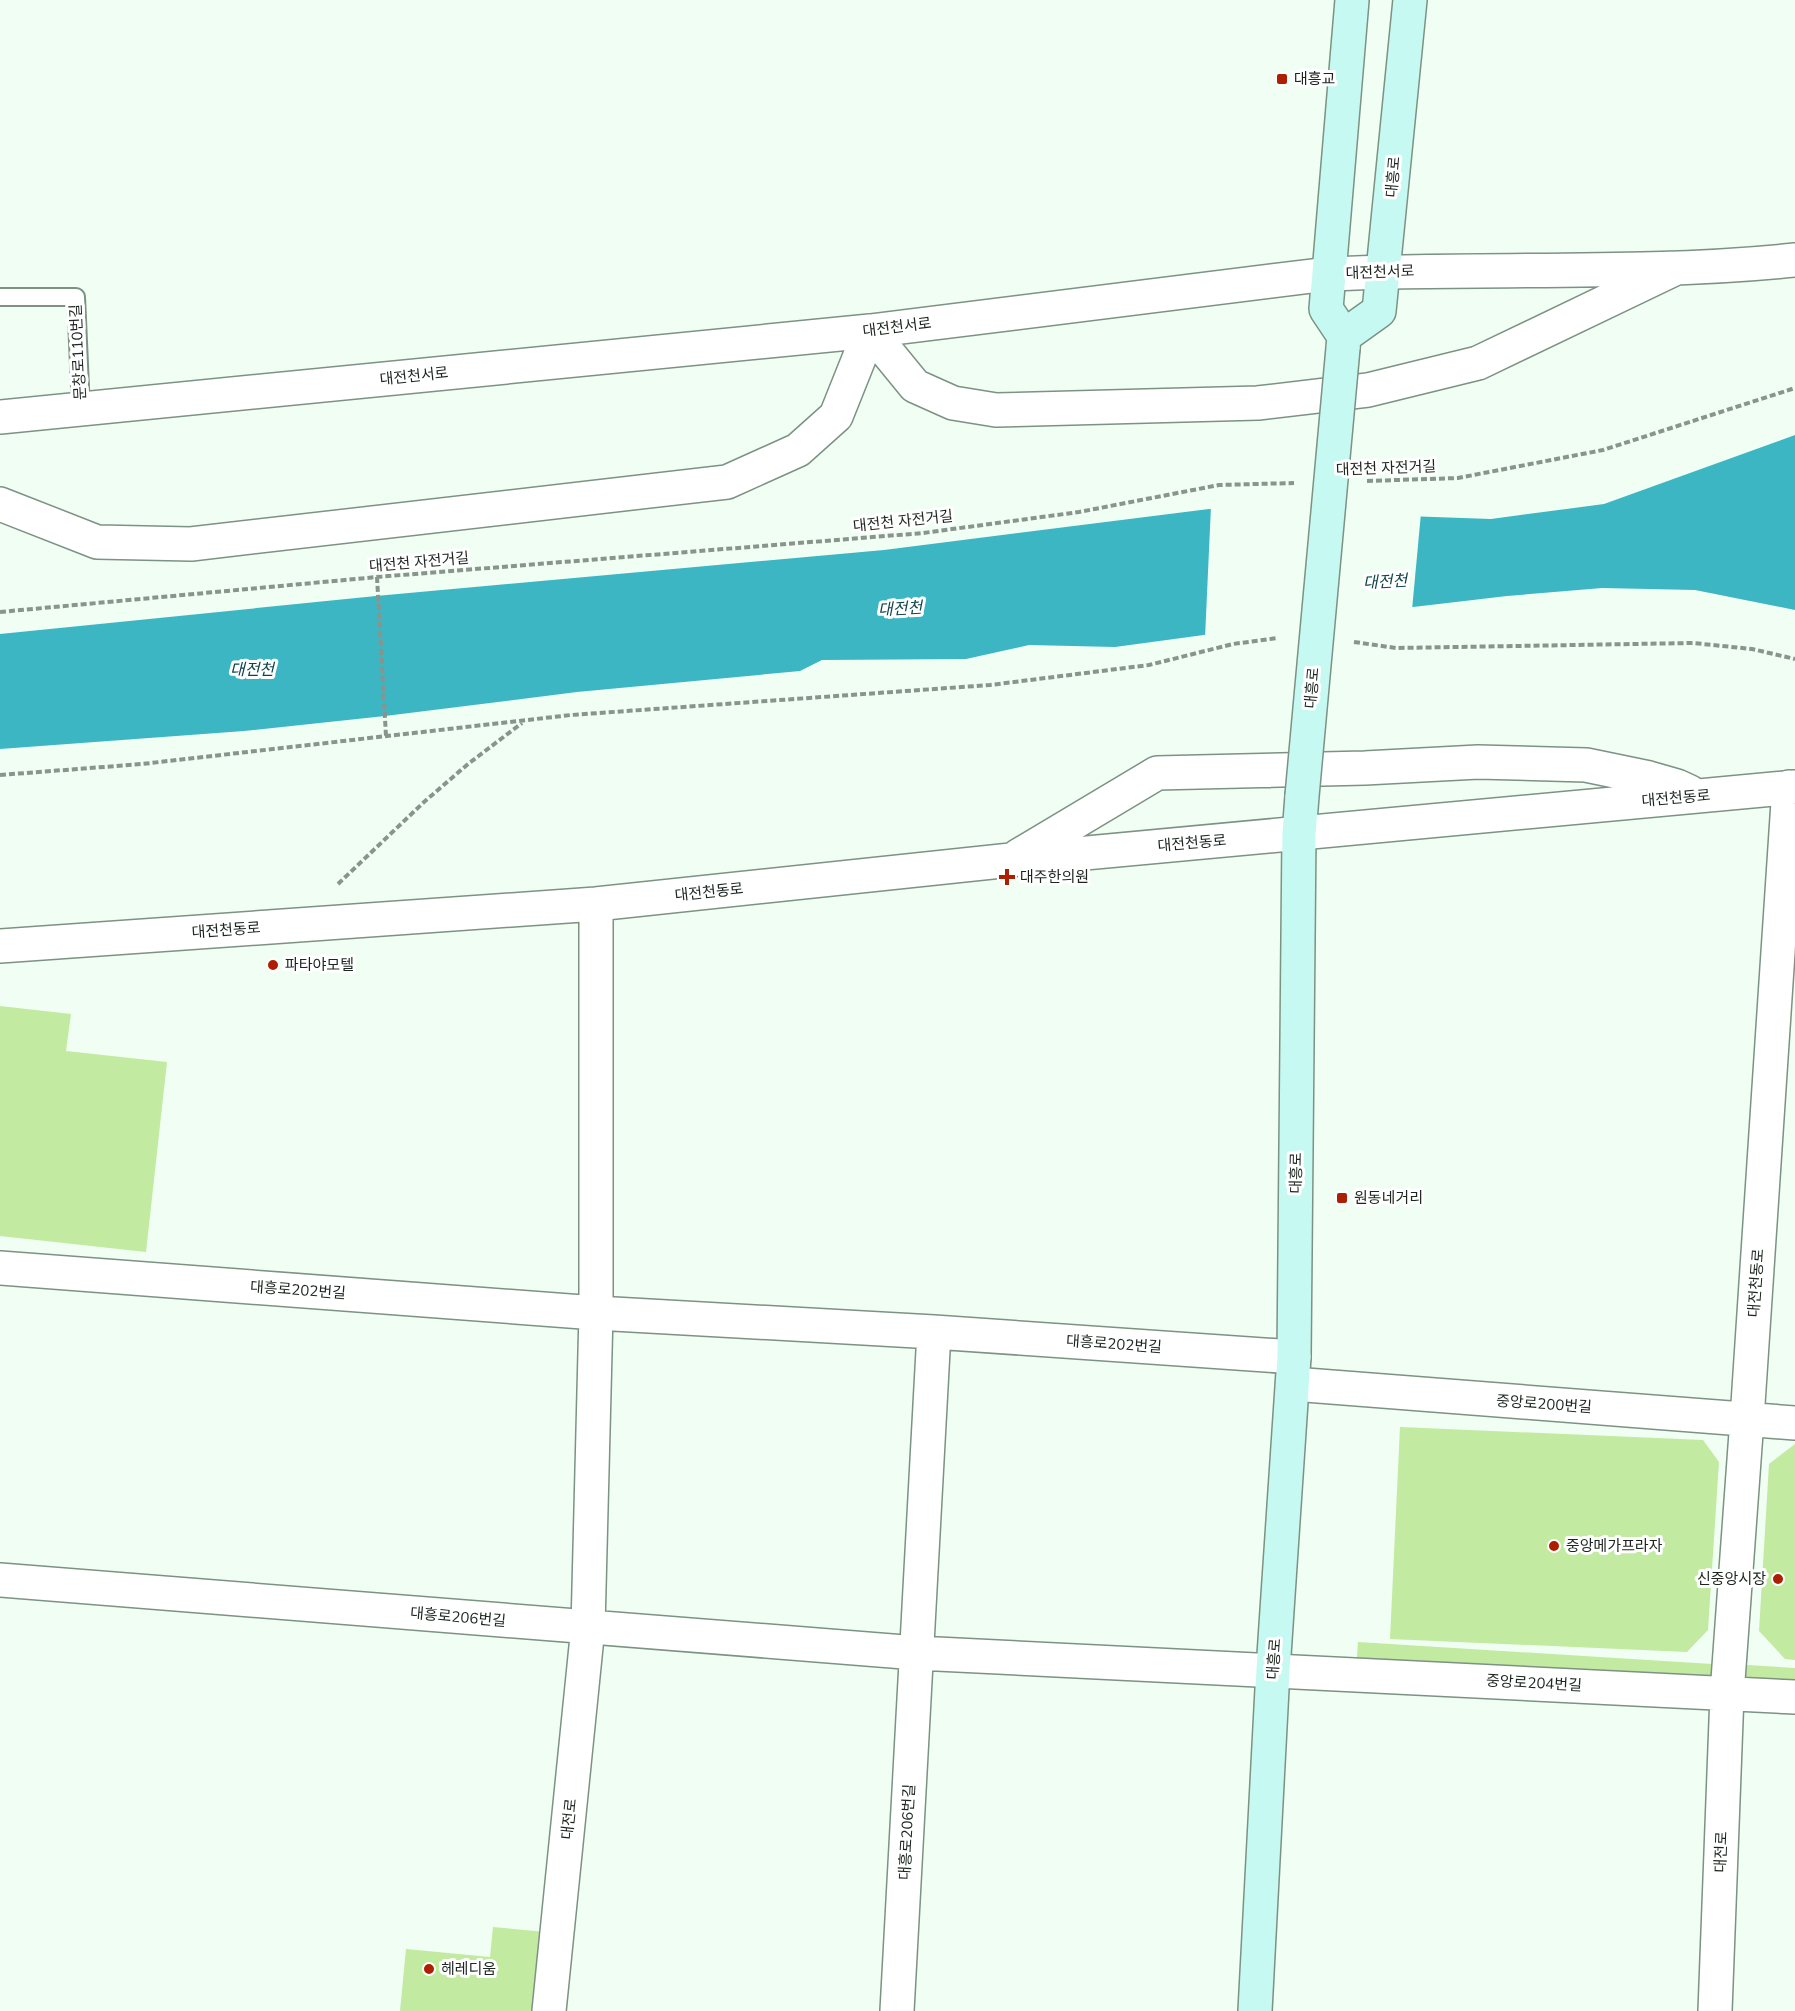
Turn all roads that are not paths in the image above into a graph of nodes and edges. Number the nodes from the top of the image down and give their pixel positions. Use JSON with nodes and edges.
{"nodes":[{"id":1,"x":1352,"y":0,"type":"edge"},
{"id":2,"x":1410,"y":0,"type":"edge"},
{"id":3,"x":1795,"y":260,"type":"edge"},
{"id":4,"x":1674,"y":269,"type":"junction"},
{"id":5,"x":1384,"y":272,"type":"junction"},
{"id":6,"x":1329,"y":274,"type":"junction"},
{"id":7,"x":0,"y":297,"type":"edge"},
{"id":8,"x":870,"y":331,"type":"junction"},
{"id":9,"x":1344,"y":342,"type":"junction"},
{"id":10,"x":81,"y":410,"type":"junction"},
{"id":11,"x":0,"y":417,"type":"edge"},
{"id":12,"x":0,"y":504,"type":"edge"},
{"id":13,"x":1792,"y":787,"type":"edge"},
{"id":14,"x":1697,"y":796,"type":"junction"},
{"id":15,"x":1299,"y":834,"type":"junction"},
{"id":16,"x":1011,"y":860,"type":"junction"},
{"id":17,"x":596,"y":904,"type":"junction"},
{"id":18,"x":0,"y":946,"type":"edge"},
{"id":19,"x":0,"y":1268,"type":"edge"},
{"id":20,"x":596,"y":1313,"type":"junction"},
{"id":21,"x":934,"y":1332,"type":"junction"},
{"id":22,"x":1293,"y":1371,"type":"junction"},
{"id":23,"x":1747,"y":1419,"type":"junction"},
{"id":24,"x":1795,"y":1423,"type":"edge"},
{"id":25,"x":0,"y":1580,"type":"edge"},
{"id":26,"x":588,"y":1628,"type":"junction"},
{"id":27,"x":917,"y":1653,"type":"junction"},
{"id":28,"x":1273,"y":1670,"type":"junction"},
{"id":29,"x":1727,"y":1694,"type":"junction"},
{"id":30,"x":1795,"y":1697,"type":"edge"},
{"id":31,"x":549,"y":2011,"type":"edge"},
{"id":32,"x":897,"y":2011,"type":"edge"},
{"id":33,"x":1255,"y":2011,"type":"edge"},
{"id":34,"x":1715,"y":2011,"type":"edge"}],
"edges":[{"from":1,"to":6,"type":"main road"},
{"from":2,"to":5,"type":"main road","name":"대흥로"},
{"from":3,"to":4,"type":"street","name":"대전천서로"},
{"from":4,"to":5,"type":"street","name":"대전천서로"},
{"from":4,"to":8,"type":"street"},
{"from":5,"to":6,"type":"street","name":"대전천서로"},
{"from":5,"to":9,"type":"main road","name":"대흥로"},
{"from":6,"to":8,"type":"street","name":"대전천서로"},
{"from":6,"to":9,"type":"main road"},
{"from":7,"to":10,"type":"lane","name":"문창로110번길"},
{"from":8,"to":10,"type":"street","name":"대전천서로"},
{"from":8,"to":12,"type":"street"},
{"from":9,"to":15,"type":"main road","name":"대흥로","bridge":true},
{"from":10,"to":11,"type":"street","name":"대전천서로"},
{"from":13,"to":14,"type":"street","name":"대전천동로"},
{"from":13,"to":23,"type":"street","name":"대전천동로"},
{"from":14,"to":15,"type":"street","name":"대전천동로"},
{"from":14,"to":16,"type":"street"},
{"from":15,"to":16,"type":"street","name":"대전천동로"},
{"from":15,"to":22,"type":"main road","name":"대흥로"},
{"from":16,"to":17,"type":"street","name":"대전천동로"},
{"from":17,"to":18,"type":"street","name":"대전천동로"},
{"from":17,"to":20,"type":"street"},
{"from":19,"to":20,"type":"street","name":"대흥로202번길"},
{"from":20,"to":21,"type":"street","name":"대흥로202번길"},
{"from":20,"to":26,"type":"street"},
{"from":21,"to":22,"type":"street","name":"대흥로202번길"},
{"from":21,"to":27,"type":"street"},
{"from":22,"to":23,"type":"street","name":"중앙로200번길"},
{"from":22,"to":28,"type":"main road","name":"대흥로"},
{"from":23,"to":24,"type":"street","name":"중앙로200번길"},
{"from":23,"to":29,"type":"street","name":"대전천동로"},
{"from":25,"to":26,"type":"street","name":"대흥로206번길"},
{"from":26,"to":27,"type":"street","name":"대흥로206번길"},
{"from":26,"to":31,"type":"street","name":"대전로"},
{"from":27,"to":28,"type":"street","name":"대흥로206번길"},
{"from":27,"to":32,"type":"street","name":"대흥로206번길"},
{"from":28,"to":29,"type":"street","name":"중앙로204번길"},
{"from":28,"to":33,"type":"main road","name":"대흥로"},
{"from":29,"to":30,"type":"street","name":"중앙로204번길"},
{"from":29,"to":34,"type":"street","name":"대전로"}]}
